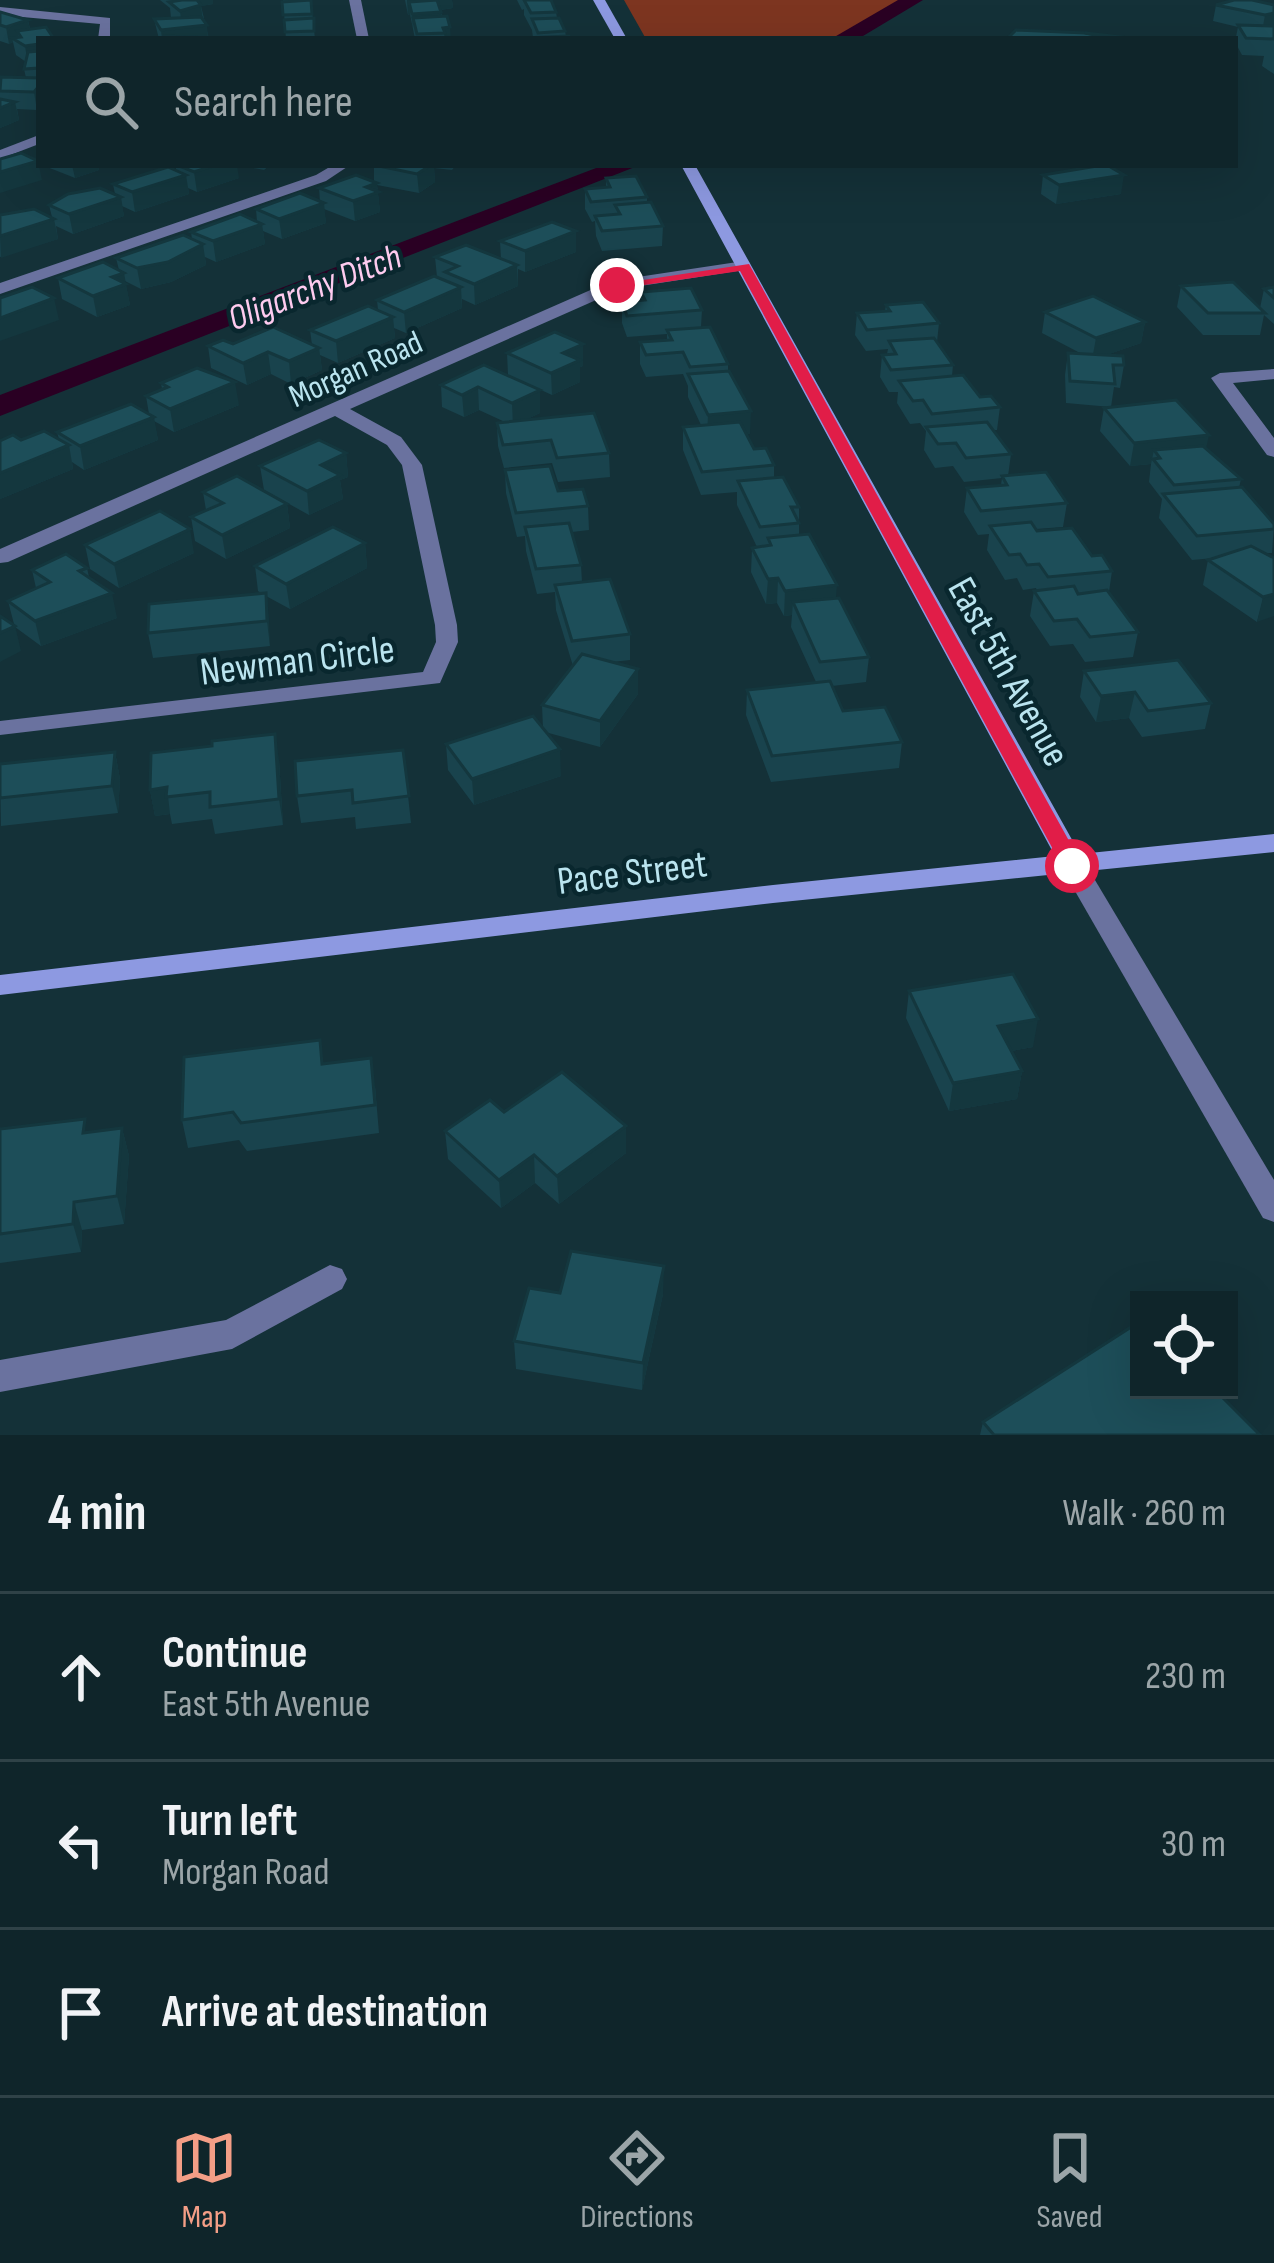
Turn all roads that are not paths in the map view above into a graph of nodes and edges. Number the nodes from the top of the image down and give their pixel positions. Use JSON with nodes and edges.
{"nodes":[{"id":1,"x":355,"y":0,"type":"edge"},
{"id":2,"x":599,"y":0,"type":"edge"},
{"id":3,"x":0,"y":11,"type":"edge"},
{"id":4,"x":104,"y":36,"type":"edge"},
{"id":5,"x":362,"y":36,"type":"edge"},
{"id":6,"x":619,"y":36,"type":"edge"},
{"id":7,"x":36,"y":141,"type":"edge"},
{"id":8,"x":0,"y":155,"type":"edge"},
{"id":9,"x":338,"y":168,"type":"edge"},
{"id":10,"x":690,"y":168,"type":"edge"},
{"id":11,"x":744,"y":266,"type":"junction"},
{"id":12,"x":0,"y":289,"type":"edge"},
{"id":13,"x":1274,"y":374,"type":"edge"},
{"id":14,"x":336,"y":409,"type":"junction"},
{"id":15,"x":1274,"y":451,"type":"edge"},
{"id":16,"x":0,"y":557,"type":"edge"},
{"id":17,"x":0,"y":728,"type":"edge"},
{"id":18,"x":1274,"y":843,"type":"edge"},
{"id":19,"x":1072,"y":866,"type":"junction"},
{"id":20,"x":0,"y":985,"type":"edge"},
{"id":21,"x":1274,"y":1209,"type":"edge"},
{"id":22,"x":330,"y":1279,"type":"dead end"},
{"id":23,"x":0,"y":1376,"type":"edge"}],
"edges":[{"from":1,"to":5,"type":"street"},
{"from":2,"to":6,"type":"street"},
{"from":3,"to":4,"type":"street"},
{"from":7,"to":8,"type":"street"},
{"from":9,"to":12,"type":"street"},
{"from":10,"to":11,"type":"street","name":"East 5th Avenue"},
{"from":11,"to":14,"type":"street","name":"Morgan Road"},
{"from":11,"to":19,"type":"street","name":"East 5th Avenue"},
{"from":13,"to":15,"type":"street"},
{"from":14,"to":16,"type":"street","name":"Morgan Road"},
{"from":14,"to":17,"type":"street","name":"Newman Circle"},
{"from":18,"to":19,"type":"street","name":"Pace Street"},
{"from":19,"to":20,"type":"street","name":"Pace Street"},
{"from":19,"to":21,"type":"street","name":"East 5th Avenue"},
{"from":22,"to":23,"type":"street"}]}
